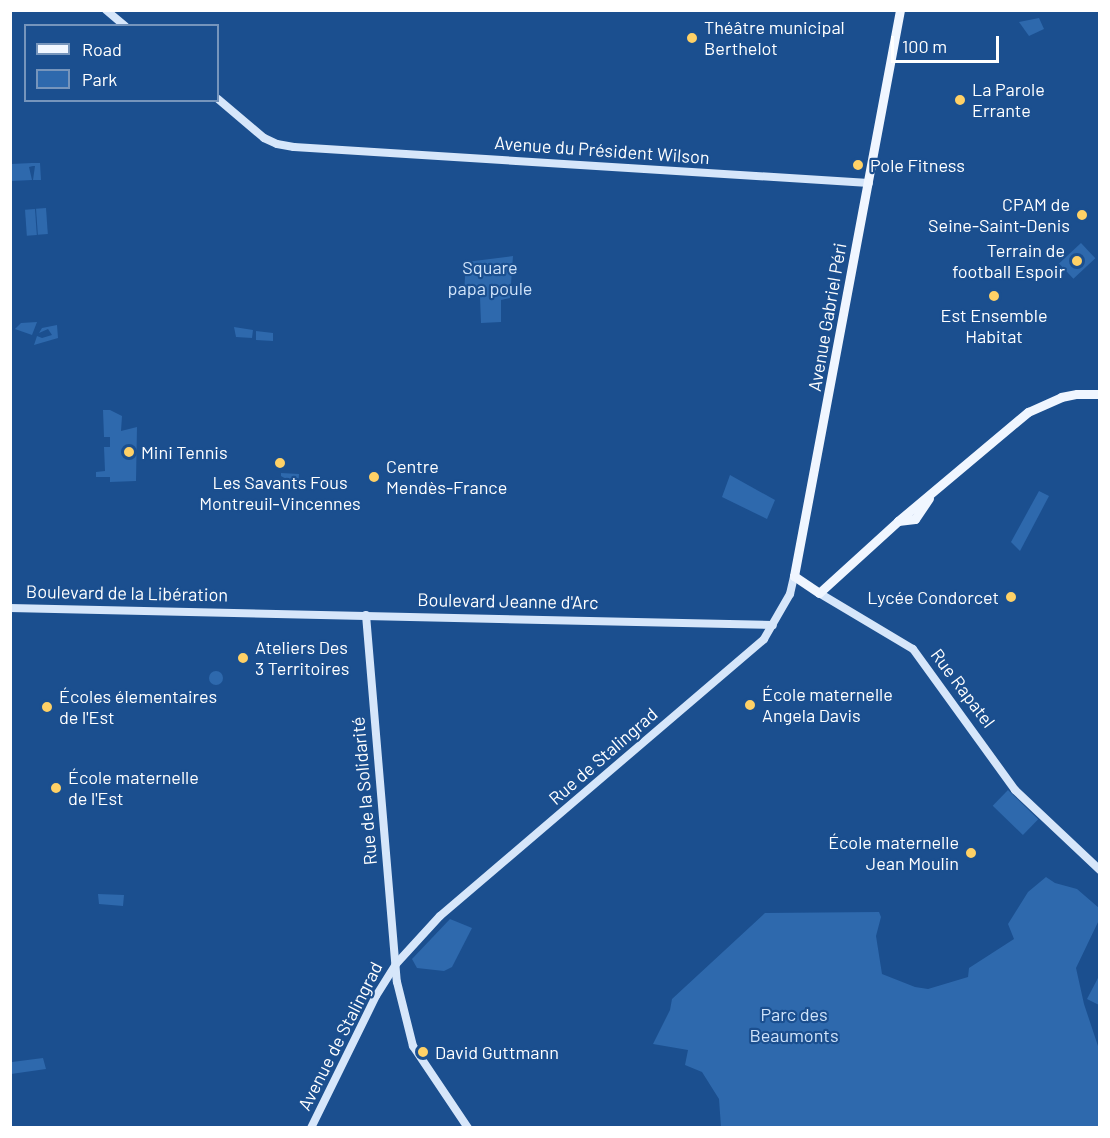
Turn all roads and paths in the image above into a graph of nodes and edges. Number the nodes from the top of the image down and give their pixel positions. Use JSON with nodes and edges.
{"nodes":[{"id":1,"x":106,"y":10,"type":"edge"},
{"id":2,"x":900,"y":10,"type":"edge"},
{"id":3,"x":123,"y":24,"type":"edge"},
{"id":4,"x":219,"y":100,"type":"edge"},
{"id":5,"x":868,"y":183,"type":"junction"},
{"id":6,"x":1100,"y":394,"type":"edge"},
{"id":7,"x":794,"y":576,"type":"junction"},
{"id":8,"x":819,"y":593,"type":"junction"},
{"id":9,"x":10,"y":608,"type":"edge"},
{"id":10,"x":243,"y":612,"type":"joint"},
{"id":11,"x":366,"y":615,"type":"junction"},
{"id":12,"x":773,"y":625,"type":"junction"},
{"id":13,"x":1100,"y":870,"type":"edge"},
{"id":14,"x":450,"y":908,"type":"joint"},
{"id":15,"x":396,"y":964,"type":"junction"},
{"id":16,"x":311,"y":1128,"type":"edge"},
{"id":17,"x":468,"y":1128,"type":"edge"}],
"edges":[{"from":1,"to":3,"type":"street"},
{"from":2,"to":5,"type":"main road","name":"Avenue Gabriel Péri"},
{"from":4,"to":5,"type":"street","name":"Avenue du Président Wilson"},
{"from":5,"to":7,"type":"main road","name":"Avenue Gabriel Péri"},
{"from":6,"to":8,"type":"main road"},
{"from":7,"to":8,"type":"main road","name":"Rue Rapatel"},
{"from":7,"to":12,"type":"street","name":"Avenue Gabriel Péri"},
{"from":8,"to":13,"type":"street","name":"Rue Rapatel"},
{"from":9,"to":10,"type":"street","name":"Boulevard de la Libération"},
{"from":10,"to":11,"type":"street","name":"Boulevard Jeanne d'Arc"},
{"from":11,"to":12,"type":"street","name":"Boulevard Jeanne d'Arc"},
{"from":11,"to":15,"type":"street","name":"Rue de la Solidarité"},
{"from":12,"to":14,"type":"street","name":"Rue de Stalingrad"},
{"from":14,"to":15,"type":"street","name":"Avenue de Stalingrad"},
{"from":15,"to":16,"type":"street","name":"Avenue de Stalingrad"},
{"from":15,"to":17,"type":"street","name":"Rue de la Solidarité"}]}
